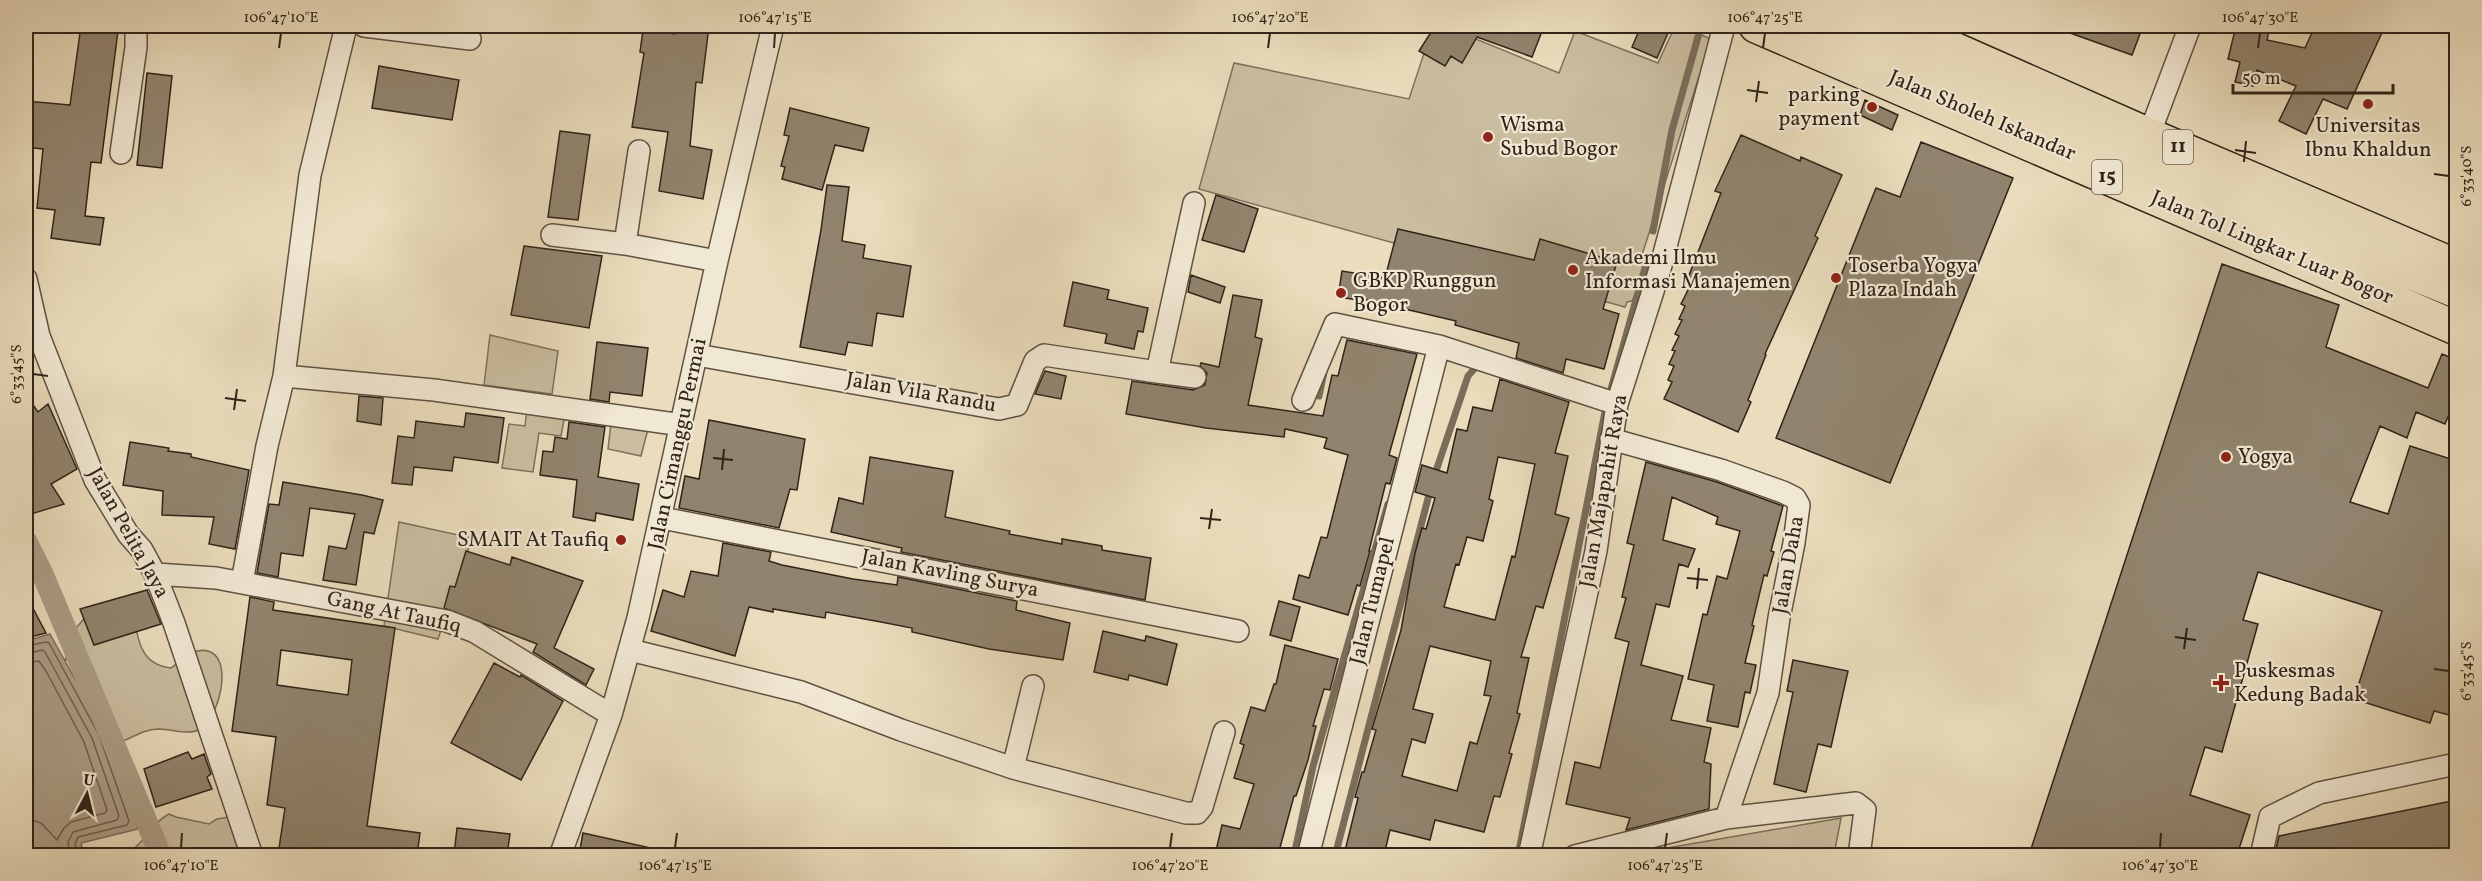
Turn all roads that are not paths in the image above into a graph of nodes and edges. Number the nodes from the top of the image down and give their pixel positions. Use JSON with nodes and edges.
{"nodes":[{"id":1,"x":134,"y":26,"type":"edge"},
{"id":2,"x":346,"y":26,"type":"edge"},
{"id":3,"x":364,"y":26,"type":"edge"},
{"id":4,"x":773,"y":26,"type":"edge"},
{"id":5,"x":1724,"y":26,"type":"edge"},
{"id":6,"x":1756,"y":26,"type":"edge"},
{"id":7,"x":1774,"y":26,"type":"edge"},
{"id":8,"x":1832,"y":26,"type":"edge"},
{"id":9,"x":1902,"y":26,"type":"edge"},
{"id":10,"x":2190,"y":26,"type":"edge"},
{"id":11,"x":470,"y":39,"type":"dead end"},
{"id":12,"x":2149,"y":135,"type":"junction"},
{"id":13,"x":639,"y":151,"type":"dead end"},
{"id":14,"x":121,"y":153,"type":"dead end"},
{"id":15,"x":1194,"y":203,"type":"dead end"},
{"id":16,"x":552,"y":236,"type":"dead end"},
{"id":17,"x":625,"y":244,"type":"junction"},
{"id":18,"x":717,"y":261,"type":"junction"},
{"id":19,"x":2457,"y":266,"type":"edge"},
{"id":20,"x":26,"y":279,"type":"edge"},
{"id":21,"x":2457,"y":291,"type":"edge"},
{"id":22,"x":2457,"y":318,"type":"edge"},
{"id":23,"x":2457,"y":328,"type":"edge"},
{"id":24,"x":1438,"y":352,"type":"junction"},
{"id":25,"x":697,"y":355,"type":"junction"},
{"id":26,"x":1157,"y":372,"type":"junction"},
{"id":27,"x":284,"y":376,"type":"junction"},
{"id":28,"x":1195,"y":377,"type":"dead end"},
{"id":29,"x":1304,"y":400,"type":"dead end"},
{"id":30,"x":1609,"y":403,"type":"junction"},
{"id":31,"x":682,"y":425,"type":"junction"},
{"id":32,"x":1611,"y":439,"type":"junction"},
{"id":33,"x":662,"y":518,"type":"junction"},
{"id":34,"x":155,"y":574,"type":"junction"},
{"id":35,"x":242,"y":582,"type":"junction"},
{"id":36,"x":1238,"y":631,"type":"dead end"},
{"id":37,"x":630,"y":650,"type":"junction"},
{"id":38,"x":1033,"y":686,"type":"dead end"},
{"id":39,"x":611,"y":715,"type":"junction"},
{"id":40,"x":1224,"y":732,"type":"dead end"},
{"id":41,"x":2457,"y":764,"type":"edge"},
{"id":42,"x":1013,"y":768,"type":"junction"},
{"id":43,"x":1726,"y":818,"type":"junction"},
{"id":44,"x":252,"y":855,"type":"edge"},
{"id":45,"x":560,"y":855,"type":"edge"},
{"id":46,"x":1308,"y":855,"type":"edge"},
{"id":47,"x":1528,"y":855,"type":"edge"},
{"id":48,"x":1575,"y":855,"type":"edge"},
{"id":49,"x":1859,"y":855,"type":"edge"},
{"id":50,"x":2261,"y":855,"type":"edge"}],
"edges":[{"from":1,"to":14,"type":"street"},
{"from":2,"to":27,"type":"street"},
{"from":3,"to":11,"type":"street"},
{"from":4,"to":18,"type":"street","name":"Jalan Cimanggu Permai"},
{"from":5,"to":30,"type":"street","name":"Jalan Majapahit Raya"},
{"from":6,"to":23,"type":"highway","name":"Jalan Tol Lingkar Luar Bogor","number":"15"},
{"from":7,"to":22,"type":"highway","name":"Jalan Sholeh Iskandar","number":"11"},
{"from":8,"to":21,"type":"highway","name":"Jalan Tol Lingkar Luar Bogor","number":"15"},
{"from":9,"to":12,"type":"highway","number":"11"},
{"from":10,"to":12,"type":"street"},
{"from":12,"to":19,"type":"highway","number":"11"},
{"from":13,"to":17,"type":"street"},
{"from":15,"to":26,"type":"street"},
{"from":16,"to":17,"type":"street"},
{"from":17,"to":18,"type":"street"},
{"from":18,"to":25,"type":"street","name":"Jalan Cimanggu Permai"},
{"from":20,"to":34,"type":"street","name":"Jalan Pelita Jaya"},
{"from":24,"to":29,"type":"street"},
{"from":24,"to":30,"type":"street"},
{"from":24,"to":46,"type":"street","name":"Jalan Tumapel"},
{"from":25,"to":26,"type":"street","name":"Jalan Vila Randu"},
{"from":25,"to":31,"type":"street","name":"Jalan Cimanggu Permai"},
{"from":26,"to":28,"type":"street"},
{"from":27,"to":31,"type":"street"},
{"from":27,"to":35,"type":"street"},
{"from":30,"to":32,"type":"street","name":"Jalan Majapahit Raya"},
{"from":31,"to":33,"type":"street","name":"Jalan Cimanggu Permai"},
{"from":32,"to":43,"type":"street","name":"Jalan Daha"},
{"from":32,"to":47,"type":"street","name":"Jalan Majapahit Raya"},
{"from":33,"to":36,"type":"street","name":"Jalan Kavling Surya"},
{"from":33,"to":37,"type":"street","name":"Jalan Cimanggu Permai"},
{"from":34,"to":35,"type":"street","name":"Gang At Taufiq"},
{"from":34,"to":44,"type":"street","name":"Jalan Pelita Jaya"},
{"from":35,"to":39,"type":"street","name":"Gang At Taufiq"},
{"from":37,"to":39,"type":"street","name":"Jalan Cimanggu Permai"},
{"from":37,"to":42,"type":"street"},
{"from":38,"to":42,"type":"street"},
{"from":39,"to":45,"type":"street","name":"Jalan Cimanggu Permai"},
{"from":40,"to":42,"type":"street"},
{"from":41,"to":50,"type":"street"},
{"from":43,"to":48,"type":"street"},
{"from":43,"to":49,"type":"street"}]}
